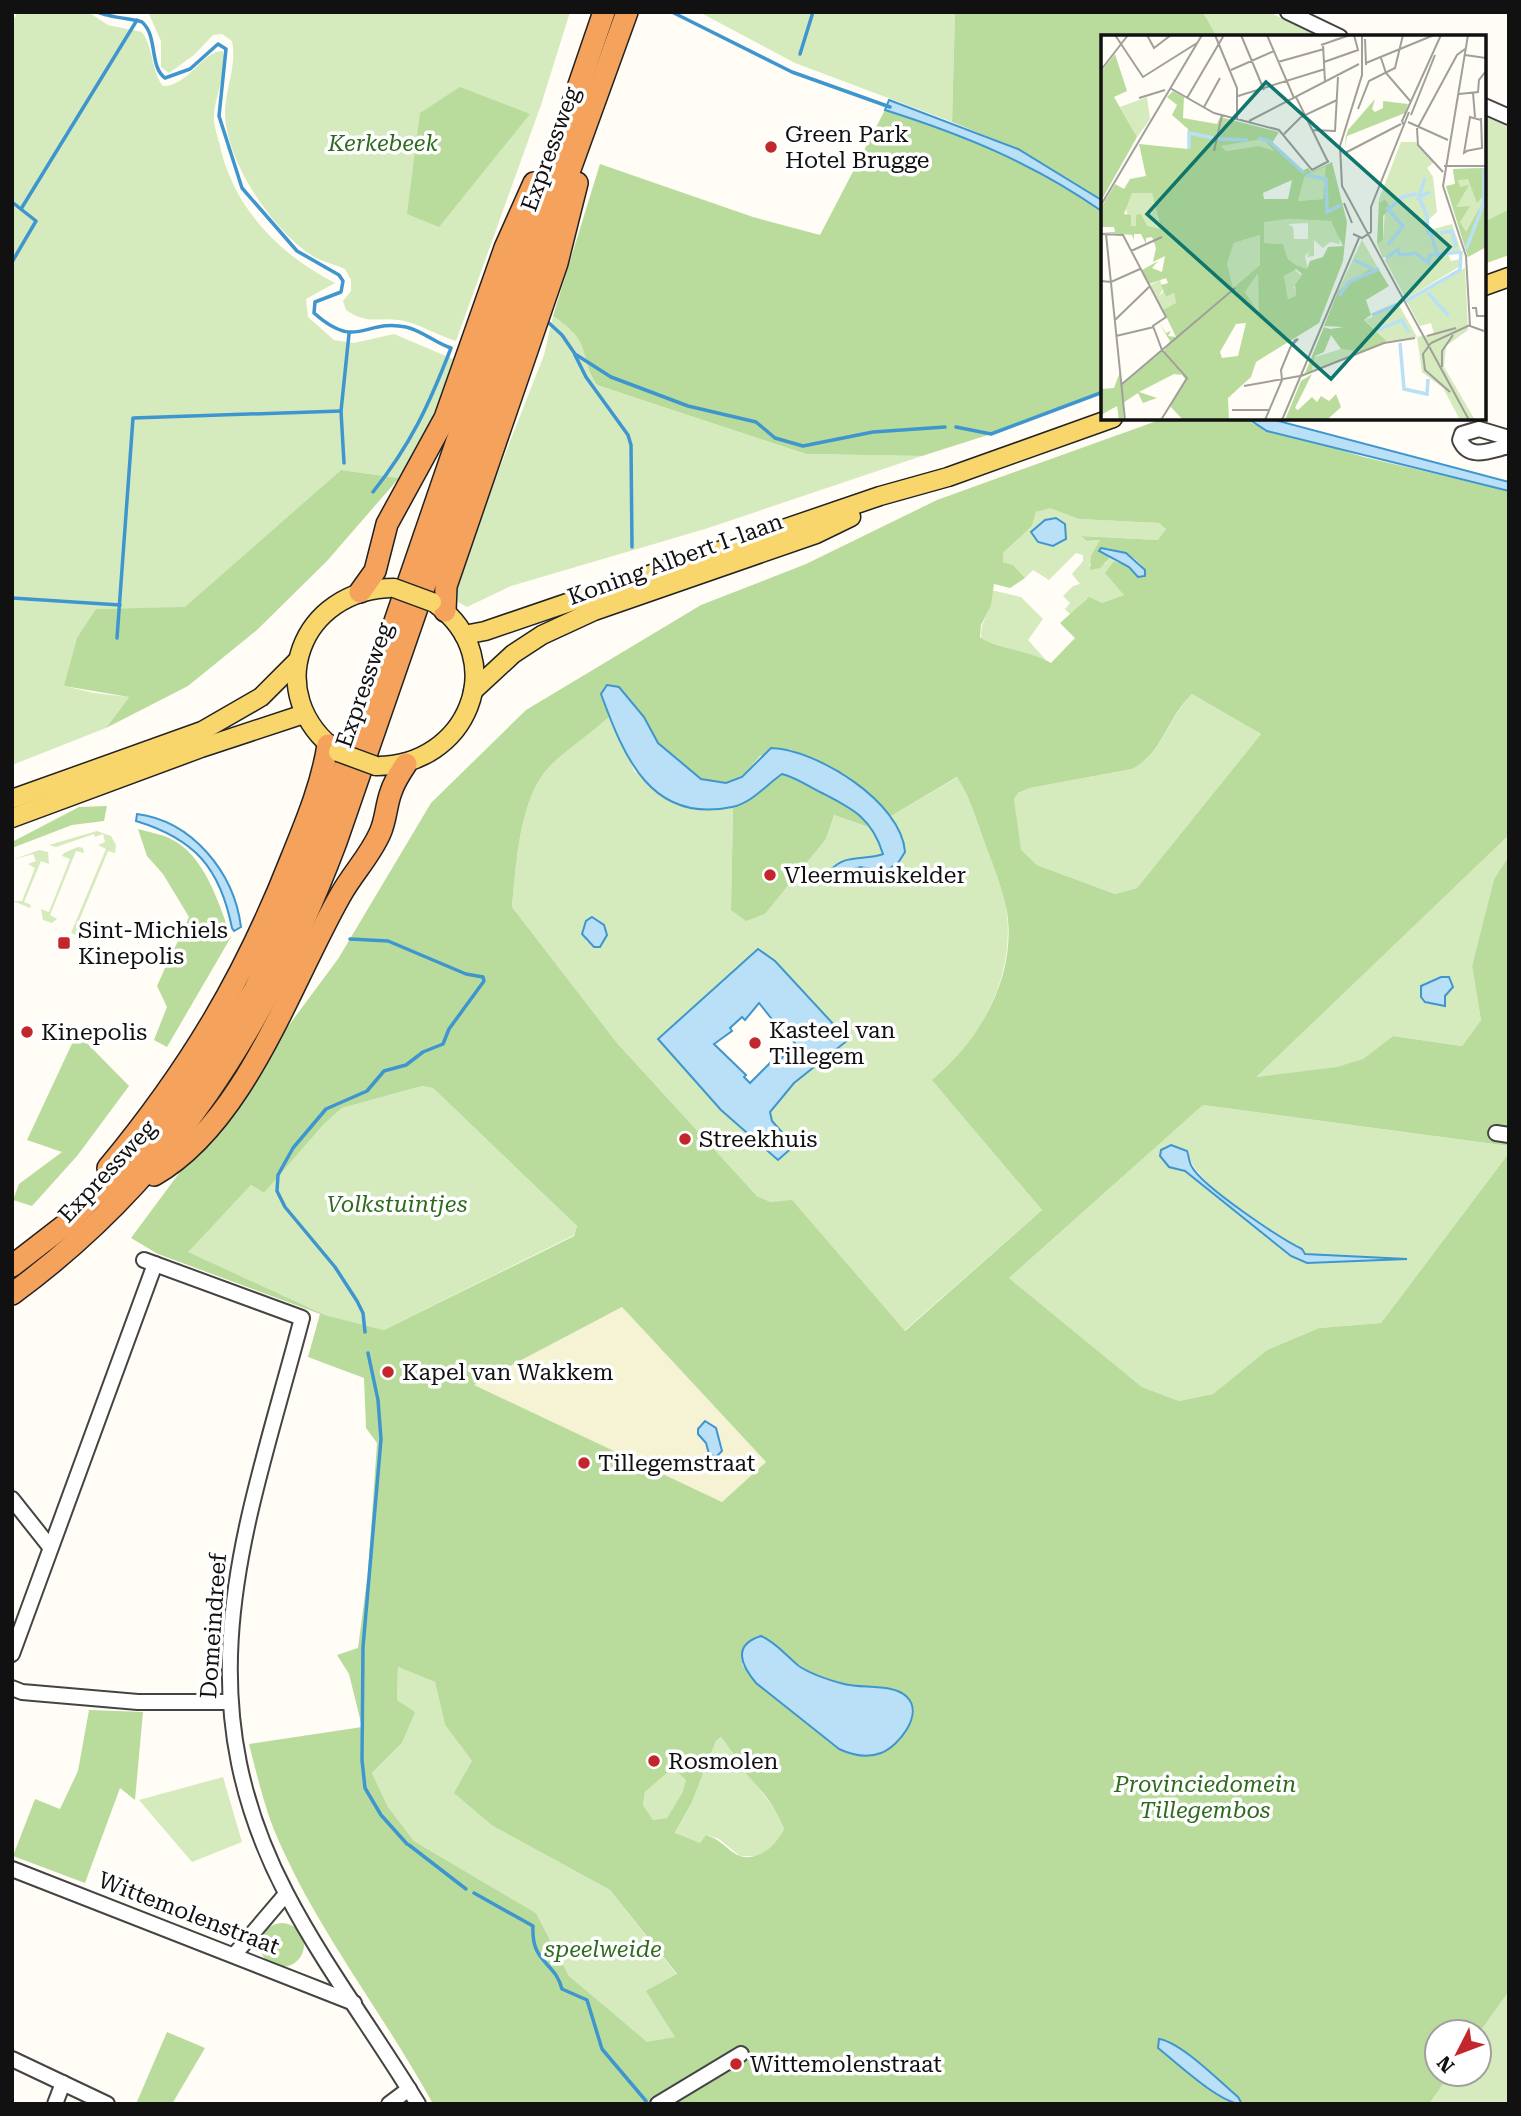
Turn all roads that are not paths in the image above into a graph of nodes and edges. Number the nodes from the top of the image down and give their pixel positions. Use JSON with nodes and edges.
{"nodes":[{"id":1,"x":604,"y":12,"type":"edge"},
{"id":2,"x":627,"y":12,"type":"edge"},
{"id":3,"x":1288,"y":12,"type":"edge"},
{"id":4,"x":1336,"y":35,"type":"edge"},
{"id":5,"x":1486,"y":107,"type":"edge"},
{"id":6,"x":592,"y":112,"type":"junction"},
{"id":7,"x":1509,"y":117,"type":"edge"},
{"id":8,"x":564,"y":129,"type":"junction"},
{"id":9,"x":1509,"y":277,"type":"edge"},
{"id":10,"x":1486,"y":285,"type":"edge"},
{"id":11,"x":1107,"y":420,"type":"edge"},
{"id":12,"x":1509,"y":438,"type":"edge"},
{"id":13,"x":1509,"y":446,"type":"edge"},
{"id":14,"x":905,"y":491,"type":"junction"},
{"id":15,"x":360,"y":592,"type":"junction"},
{"id":16,"x":439,"y":606,"type":"junction"},
{"id":17,"x":464,"y":635,"type":"junction"},
{"id":18,"x":298,"y":660,"type":"junction"},
{"id":19,"x":473,"y":691,"type":"junction"},
{"id":20,"x":304,"y":714,"type":"junction"},
{"id":21,"x":333,"y":749,"type":"junction"},
{"id":22,"x":406,"y":764,"type":"junction"},
{"id":23,"x":12,"y":799,"type":"edge"},
{"id":24,"x":12,"y":818,"type":"edge"},
{"id":25,"x":136,"y":1185,"type":"junction"},
{"id":26,"x":88,"y":1203,"type":"junction"},
{"id":27,"x":12,"y":1266,"type":"edge"},
{"id":28,"x":12,"y":1294,"type":"edge"},
{"id":29,"x":12,"y":1499,"type":"edge"},
{"id":30,"x":50,"y":1547,"type":"junction"},
{"id":31,"x":12,"y":1654,"type":"edge"},
{"id":32,"x":12,"y":1688,"type":"edge"},
{"id":33,"x":229,"y":1702,"type":"junction"},
{"id":34,"x":12,"y":1869,"type":"edge"},
{"id":35,"x":286,"y":1894,"type":"junction"},
{"id":36,"x":235,"y":1954,"type":"junction"},
{"id":37,"x":354,"y":2003,"type":"junction"},
{"id":38,"x":741,"y":2054,"type":"dead end"},
{"id":39,"x":12,"y":2059,"type":"edge"},
{"id":40,"x":63,"y":2083,"type":"junction"},
{"id":41,"x":409,"y":2089,"type":"junction"},
{"id":42,"x":55,"y":2104,"type":"edge"},
{"id":43,"x":107,"y":2104,"type":"edge"},
{"id":44,"x":389,"y":2104,"type":"edge"},
{"id":45,"x":418,"y":2104,"type":"edge"},
{"id":46,"x":658,"y":2104,"type":"edge"}],
"edges":[{"from":1,"to":8,"type":"highway","name":"Expressweg"},
{"from":2,"to":6,"type":"highway","name":"Expressweg"},
{"from":3,"to":4,"type":"street"},
{"from":5,"to":7,"type":"street"},
{"from":6,"to":16,"type":"highway"},
{"from":6,"to":25,"type":"highway","name":"Expressweg"},
{"from":8,"to":15,"type":"highway"},
{"from":8,"to":26,"type":"highway","name":"Expressweg"},
{"from":9,"to":10,"type":"main road"},
{"from":11,"to":14,"type":"main road","name":"Koning Albert I-laan"},
{"from":12,"to":13,"type":"street"},
{"from":14,"to":17,"type":"main road","name":"Koning Albert I-laan"},
{"from":14,"to":19,"type":"main road","name":"Koning Albert I-laan"},
{"from":15,"to":16,"type":"main road","bridge":true},
{"from":15,"to":18,"type":"main road"},
{"from":16,"to":17,"type":"main road","name":"Koning Albert I-laan"},
{"from":17,"to":19,"type":"main road","name":"Koning Albert I-laan"},
{"from":18,"to":20,"type":"main road"},
{"from":18,"to":23,"type":"main road"},
{"from":19,"to":22,"type":"main road","name":"Koning Albert I-laan"},
{"from":20,"to":21,"type":"main road"},
{"from":20,"to":24,"type":"main road"},
{"from":21,"to":22,"type":"main road","name":"Koning Albert I-laan","bridge":true},
{"from":21,"to":26,"type":"highway"},
{"from":22,"to":25,"type":"highway"},
{"from":25,"to":28,"type":"highway","name":"Expressweg"},
{"from":26,"to":27,"type":"highway","name":"Expressweg"},
{"from":29,"to":30,"type":"street"},
{"from":30,"to":31,"type":"street"},
{"from":30,"to":33,"type":"street","name":"Domeindreef"},
{"from":32,"to":33,"type":"street"},
{"from":33,"to":35,"type":"street","name":"Domeindreef"},
{"from":34,"to":36,"type":"street","name":"Wittemolenstraat"},
{"from":35,"to":36,"type":"street"},
{"from":35,"to":37,"type":"street","name":"Domeindreef"},
{"from":36,"to":37,"type":"street","name":"Wittemolenstraat"},
{"from":37,"to":41,"type":"street"},
{"from":38,"to":46,"type":"street"},
{"from":39,"to":40,"type":"street"},
{"from":40,"to":42,"type":"street"},
{"from":40,"to":43,"type":"street"},
{"from":41,"to":44,"type":"street"},
{"from":41,"to":45,"type":"street"}]}
